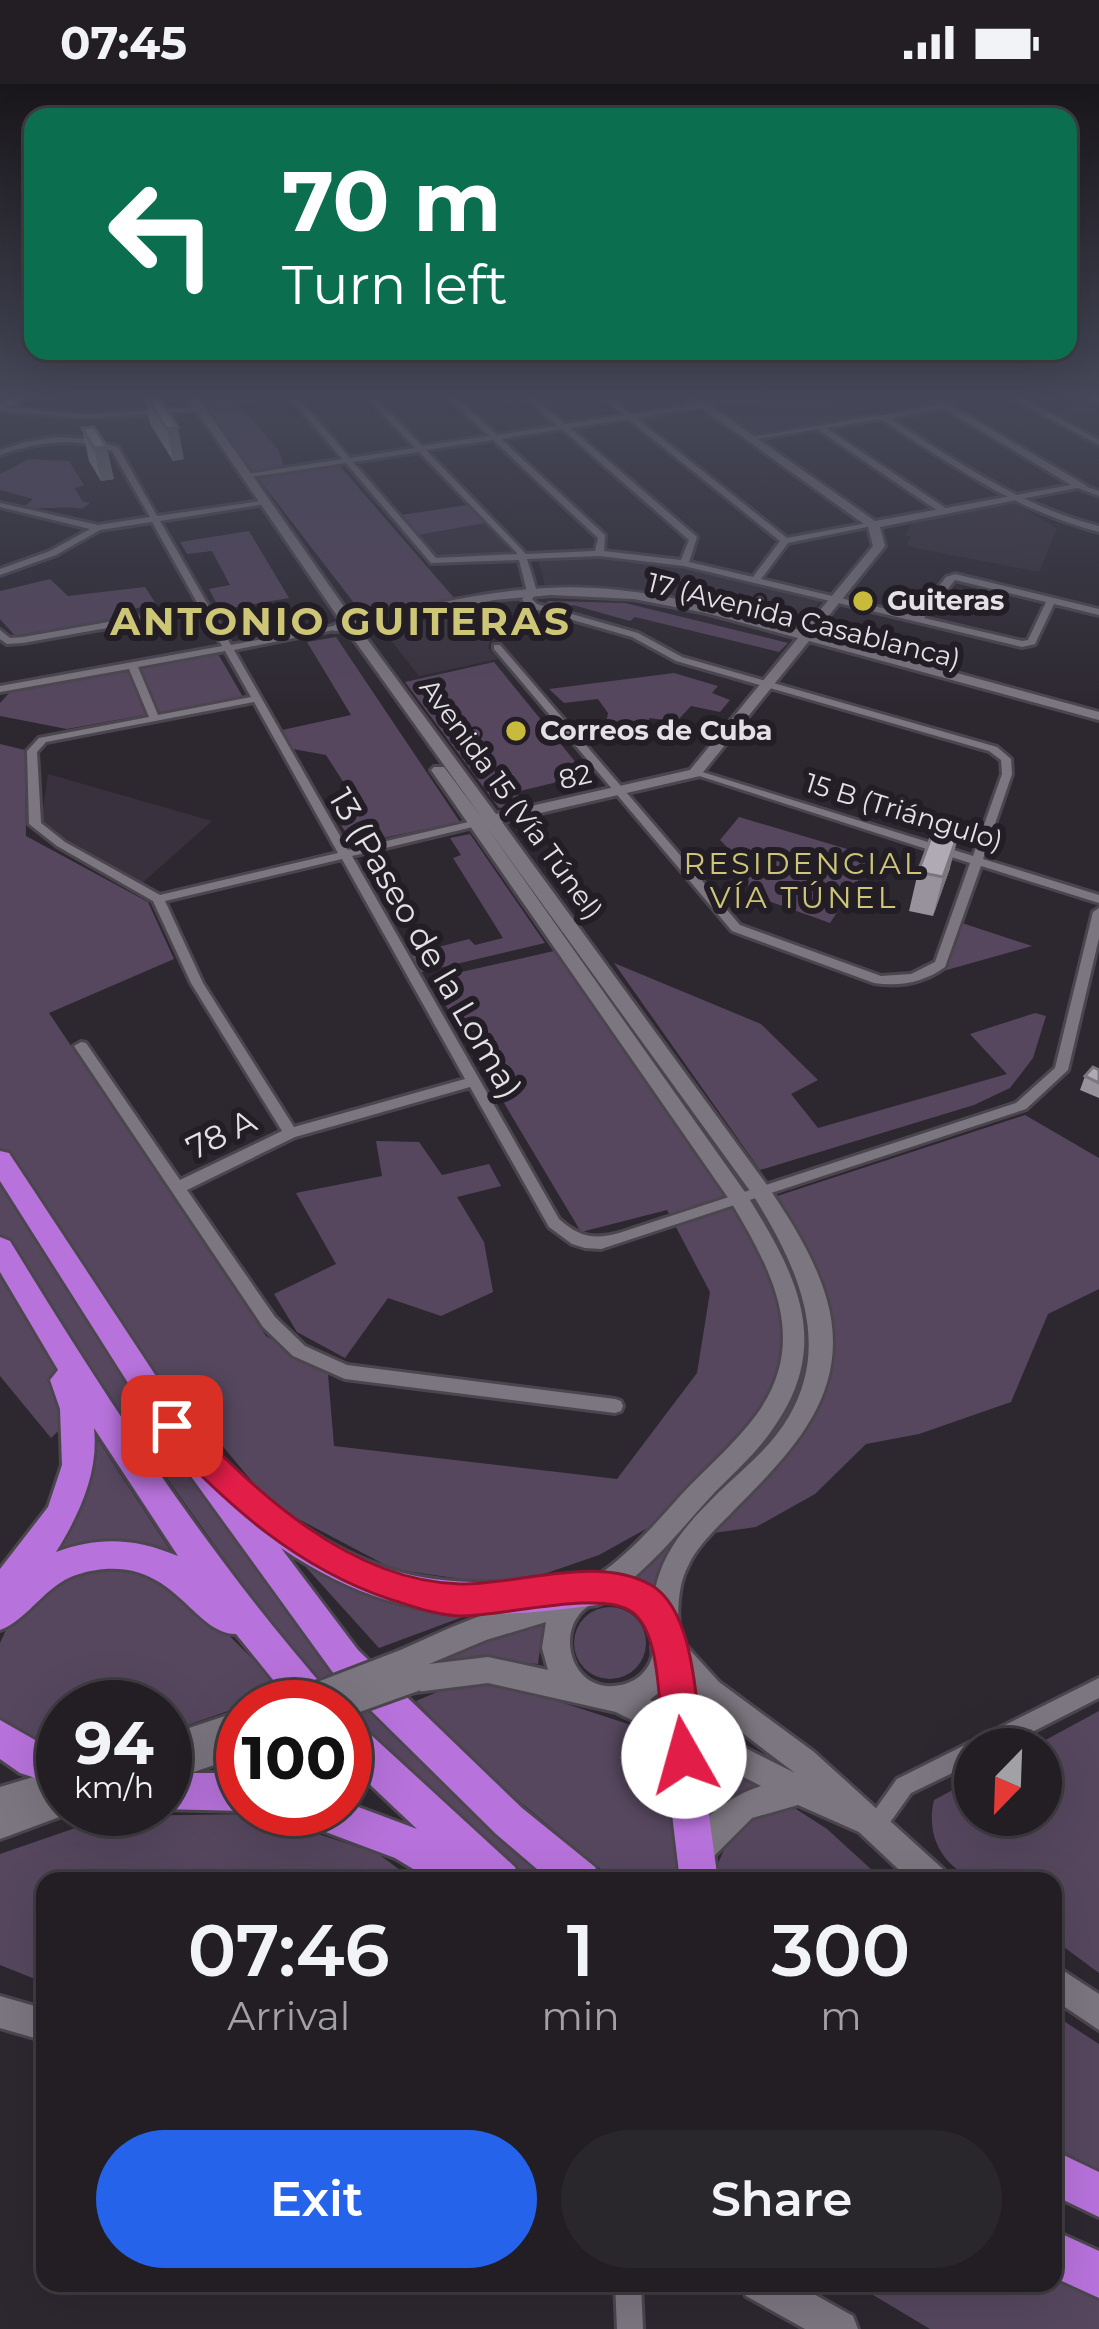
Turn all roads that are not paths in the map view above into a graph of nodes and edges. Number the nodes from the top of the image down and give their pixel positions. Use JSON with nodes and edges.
{"nodes":[{"id":1,"x":141,"y":497,"type":"edge"},
{"id":2,"x":253,"y":497,"type":"edge"},
{"id":3,"x":255,"y":497,"type":"edge"},
{"id":4,"x":379,"y":497,"type":"edge"},
{"id":5,"x":466,"y":497,"type":"edge"},
{"id":6,"x":559,"y":497,"type":"edge"},
{"id":7,"x":645,"y":497,"type":"edge"},
{"id":8,"x":730,"y":497,"type":"edge"},
{"id":9,"x":833,"y":497,"type":"edge"},
{"id":10,"x":923,"y":497,"type":"edge"},
{"id":11,"x":1009,"y":497,"type":"edge"},
{"id":12,"x":1024,"y":497,"type":"edge"},
{"id":13,"x":1012,"y":499,"type":"junction"},
{"id":14,"x":258,"y":503,"type":"junction"},
{"id":15,"x":0,"y":505,"type":"edge"},
{"id":16,"x":944,"y":511,"type":"junction"},
{"id":17,"x":154,"y":520,"type":"junction"},
{"id":18,"x":873,"y":525,"type":"junction"},
{"id":19,"x":98,"y":528,"type":"junction"},
{"id":20,"x":1099,"y":530,"type":"edge"},
{"id":21,"x":785,"y":541,"type":"junction"},
{"id":22,"x":599,"y":553,"type":"junction"},
{"id":23,"x":521,"y":554,"type":"junction"},
{"id":24,"x":684,"y":563,"type":"junction"},
{"id":25,"x":0,"y":572,"type":"edge"},
{"id":26,"x":758,"y":578,"type":"junction"},
{"id":27,"x":529,"y":596,"type":"junction"},
{"id":28,"x":838,"y":598,"type":"junction"},
{"id":29,"x":1051,"y":600,"type":"junction"},
{"id":30,"x":202,"y":608,"type":"junction"},
{"id":31,"x":1099,"y":612,"type":"edge"},
{"id":32,"x":919,"y":618,"type":"junction"},
{"id":33,"x":346,"y":627,"type":"junction"},
{"id":34,"x":3,"y":637,"type":"edge"},
{"id":35,"x":805,"y":639,"type":"junction"},
{"id":36,"x":497,"y":647,"type":"dead end"},
{"id":37,"x":225,"y":649,"type":"junction"},
{"id":38,"x":133,"y":667,"type":"junction"},
{"id":39,"x":768,"y":684,"type":"junction"},
{"id":40,"x":0,"y":688,"type":"edge"},
{"id":41,"x":256,"y":699,"type":"junction"},
{"id":42,"x":154,"y":717,"type":"junction"},
{"id":43,"x":1099,"y":720,"type":"edge"},
{"id":44,"x":695,"y":773,"type":"junction"},
{"id":45,"x":623,"y":791,"type":"junction"},
{"id":46,"x":486,"y":821,"type":"junction"},
{"id":47,"x":345,"y":854,"type":"junction"},
{"id":48,"x":977,"y":860,"type":"junction"},
{"id":49,"x":158,"y":899,"type":"junction"},
{"id":50,"x":1099,"y":899,"type":"edge"},
{"id":51,"x":1099,"y":912,"type":"edge"},
{"id":52,"x":81,"y":1046,"type":"dead end"},
{"id":53,"x":474,"y":1081,"type":"junction"},
{"id":54,"x":290,"y":1133,"type":"junction"},
{"id":55,"x":0,"y":1160,"type":"edge"},
{"id":56,"x":178,"y":1189,"type":"junction"},
{"id":57,"x":749,"y":1194,"type":"junction"},
{"id":58,"x":6,"y":1258,"type":"edge"},
{"id":59,"x":615,"y":1406,"type":"dead end"},
{"id":60,"x":172,"y":1426,"type":"junction"},
{"id":61,"x":0,"y":1592,"type":"edge"},
{"id":62,"x":585,"y":1595,"type":"junction"},
{"id":63,"x":0,"y":1615,"type":"edge"},
{"id":64,"x":668,"y":1636,"type":"junction"},
{"id":65,"x":412,"y":1670,"type":"junction"},
{"id":66,"x":281,"y":1680,"type":"edge"},
{"id":67,"x":286,"y":1680,"type":"edge"},
{"id":68,"x":372,"y":1681,"type":"edge"},
{"id":69,"x":1099,"y":1688,"type":"edge"},
{"id":70,"x":372,"y":1690,"type":"edge"},
{"id":71,"x":603,"y":1696,"type":"junction"},
{"id":72,"x":1020,"y":1728,"type":"edge"},
{"id":73,"x":681,"y":1729,"type":"junction"},
{"id":74,"x":0,"y":1738,"type":"edge"},
{"id":75,"x":36,"y":1761,"type":"edge"},
{"id":76,"x":372,"y":1761,"type":"edge"},
{"id":77,"x":954,"y":1761,"type":"edge"},
{"id":78,"x":799,"y":1790,"type":"junction"},
{"id":79,"x":36,"y":1791,"type":"edge"},
{"id":80,"x":0,"y":1802,"type":"edge"},
{"id":81,"x":36,"y":1811,"type":"edge"},
{"id":82,"x":0,"y":1824,"type":"edge"},
{"id":83,"x":874,"y":1828,"type":"junction"},
{"id":84,"x":372,"y":1831,"type":"edge"},
{"id":85,"x":697,"y":1867,"type":"edge"},
{"id":86,"x":454,"y":1872,"type":"edge"},
{"id":87,"x":491,"y":1872,"type":"edge"},
{"id":88,"x":570,"y":1872,"type":"edge"},
{"id":89,"x":923,"y":1872,"type":"edge"},
{"id":90,"x":1062,"y":1987,"type":"edge"},
{"id":91,"x":0,"y":2012,"type":"edge"},
{"id":92,"x":1099,"y":2014,"type":"edge"},
{"id":93,"x":36,"y":2022,"type":"edge"},
{"id":94,"x":1062,"y":2176,"type":"edge"},
{"id":95,"x":1099,"y":2194,"type":"edge"},
{"id":96,"x":1062,"y":2257,"type":"edge"},
{"id":97,"x":1099,"y":2275,"type":"edge"},
{"id":98,"x":628,"y":2292,"type":"edge"},
{"id":99,"x":776,"y":2292,"type":"edge"},
{"id":100,"x":630,"y":2329,"type":"edge"},
{"id":101,"x":840,"y":2329,"type":"edge"}],
"edges":[{"from":1,"to":17,"type":"street","name":"13 (Paseo de la Loma)"},
{"from":2,"to":14,"type":"main road","name":"Avenida 15 (Vía Túnel)"},
{"from":3,"to":14,"type":"main road","name":"Avenida 15 (Vía Túnel)"},
{"from":4,"to":23,"type":"street"},
{"from":5,"to":23,"type":"street"},
{"from":6,"to":22,"type":"street"},
{"from":7,"to":24,"type":"street"},
{"from":8,"to":21,"type":"street"},
{"from":9,"to":18,"type":"main road"},
{"from":10,"to":16,"type":"street"},
{"from":11,"to":13,"type":"street"},
{"from":12,"to":13,"type":"main road"},
{"from":13,"to":16,"type":"main road"},
{"from":13,"to":20,"type":"street"},
{"from":14,"to":17,"type":"street"},
{"from":14,"to":33,"type":"main road","name":"Avenida 15 (Vía Túnel)"},
{"from":15,"to":19,"type":"street"},
{"from":16,"to":18,"type":"main road"},
{"from":17,"to":19,"type":"street"},
{"from":17,"to":30,"type":"street","name":"13 (Paseo de la Loma)"},
{"from":18,"to":21,"type":"street"},
{"from":18,"to":28,"type":"main road"},
{"from":19,"to":25,"type":"street"},
{"from":21,"to":26,"type":"street"},
{"from":22,"to":23,"type":"street"},
{"from":22,"to":24,"type":"street"},
{"from":23,"to":27,"type":"street"},
{"from":24,"to":26,"type":"street"},
{"from":26,"to":28,"type":"street"},
{"from":27,"to":33,"type":"main road","name":"17 (Avenida Casablanca)"},
{"from":27,"to":35,"type":"main road","name":"17 (Avenida Casablanca)"},
{"from":27,"to":39,"type":"street"},
{"from":28,"to":32,"type":"street"},
{"from":28,"to":35,"type":"main road"},
{"from":29,"to":31,"type":"street"},
{"from":29,"to":32,"type":"street"},
{"from":29,"to":32,"type":"street"},
{"from":30,"to":34,"type":"street"},
{"from":30,"to":37,"type":"street","name":"13 (Paseo de la Loma)"},
{"from":33,"to":37,"type":"street"},
{"from":33,"to":46,"type":"main road","name":"Avenida 15 (Vía Túnel)"},
{"from":35,"to":39,"type":"main road"},
{"from":35,"to":43,"type":"main road","name":"17 (Avenida Casablanca)"},
{"from":36,"to":45,"type":"street"},
{"from":37,"to":38,"type":"street"},
{"from":37,"to":41,"type":"street","name":"13 (Paseo de la Loma)"},
{"from":38,"to":40,"type":"street"},
{"from":38,"to":42,"type":"street"},
{"from":39,"to":44,"type":"main road"},
{"from":39,"to":48,"type":"street"},
{"from":41,"to":42,"type":"street"},
{"from":41,"to":47,"type":"street","name":"13 (Paseo de la Loma)"},
{"from":42,"to":49,"type":"street"},
{"from":44,"to":45,"type":"main road","name":"82"},
{"from":44,"to":48,"type":"street","name":"15 B (Triángulo)"},
{"from":45,"to":46,"type":"main road","name":"82"},
{"from":45,"to":48,"type":"street"},
{"from":46,"to":47,"type":"street","name":"82"},
{"from":46,"to":57,"type":"main road","name":"Avenida 15 (Vía Túnel)"},
{"from":47,"to":49,"type":"street","name":"82"},
{"from":47,"to":53,"type":"street","name":"13 (Paseo de la Loma)"},
{"from":48,"to":50,"type":"street","name":"15 B (Triángulo)"},
{"from":49,"to":54,"type":"street"},
{"from":51,"to":57,"type":"street"},
{"from":52,"to":56,"type":"street"},
{"from":53,"to":54,"type":"street","name":"78 A"},
{"from":53,"to":57,"type":"street","name":"13 (Paseo de la Loma)"},
{"from":54,"to":56,"type":"street","name":"78 A"},
{"from":55,"to":60,"type":"highway"},
{"from":56,"to":59,"type":"street"},
{"from":57,"to":62,"type":"main road","name":"Avenida 15 (Vía Túnel)"},
{"from":57,"to":64,"type":"main road","name":"Avenida 15 (Vía Túnel)"},
{"from":58,"to":61,"type":"highway"},
{"from":58,"to":67,"type":"highway"},
{"from":60,"to":62,"type":"highway"},
{"from":60,"to":88,"type":"highway"},
{"from":62,"to":64,"type":"main road"},
{"from":62,"to":65,"type":"main road"},
{"from":62,"to":71,"type":"main road"},
{"from":63,"to":66,"type":"highway"},
{"from":64,"to":71,"type":"main road"},
{"from":64,"to":73,"type":"highway"},
{"from":64,"to":83,"type":"main road"},
{"from":65,"to":68,"type":"main road","bridge":true},
{"from":65,"to":70,"type":"main road","bridge":true},
{"from":65,"to":71,"type":"main road"},
{"from":69,"to":72,"type":"street"},
{"from":71,"to":73,"type":"main road"},
{"from":73,"to":78,"type":"main road"},
{"from":73,"to":85,"type":"highway"},
{"from":74,"to":75,"type":"highway"},
{"from":76,"to":87,"type":"highway"},
{"from":77,"to":83,"type":"street"},
{"from":78,"to":83,"type":"main road"},
{"from":78,"to":85,"type":"main road"},
{"from":79,"to":80,"type":"main road"},
{"from":81,"to":82,"type":"main road"},
{"from":83,"to":89,"type":"main road"},
{"from":84,"to":86,"type":"highway"},
{"from":90,"to":92,"type":"main road"},
{"from":91,"to":93,"type":"main road"},
{"from":94,"to":95,"type":"highway"},
{"from":96,"to":97,"type":"highway"},
{"from":98,"to":100,"type":"street"},
{"from":99,"to":101,"type":"main road"}]}
